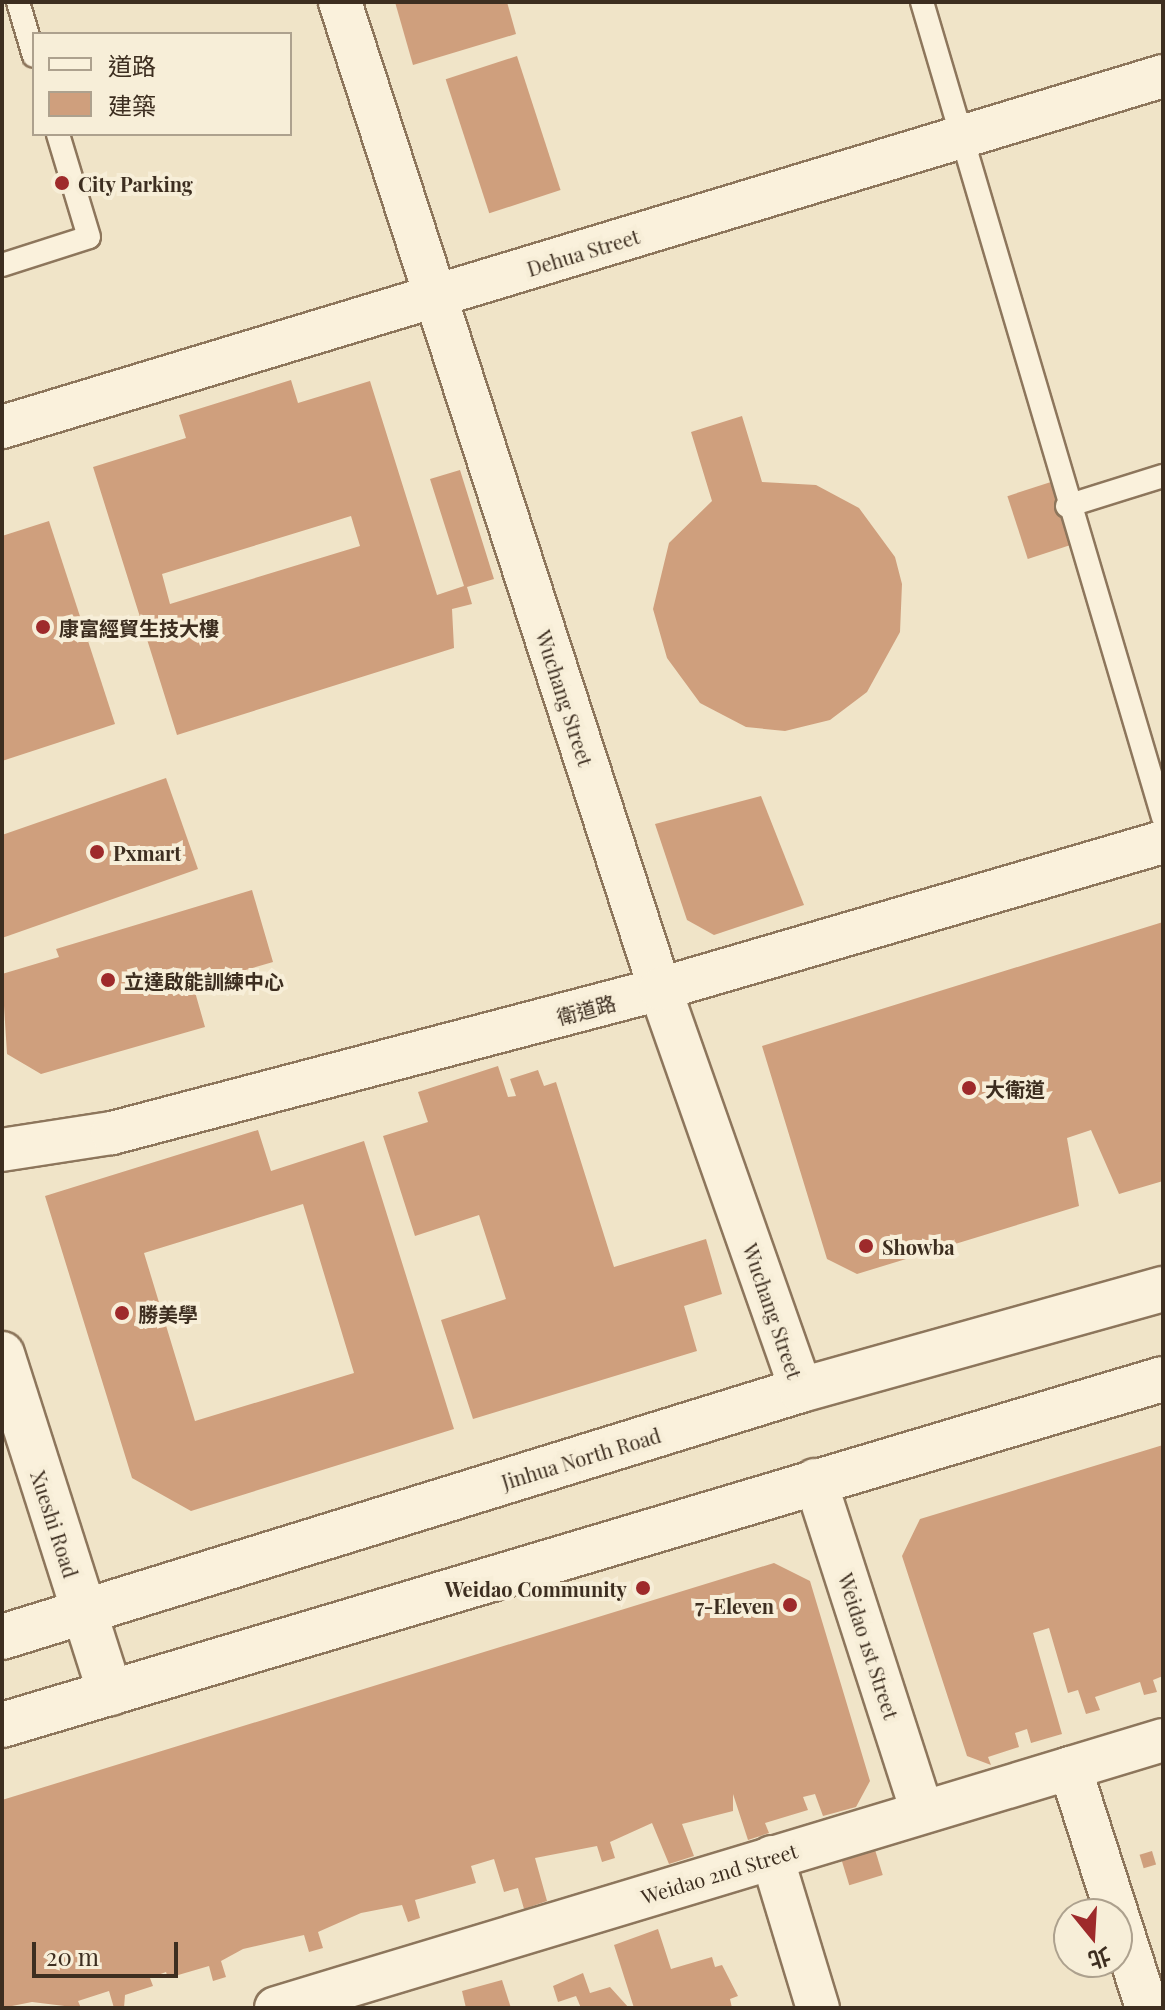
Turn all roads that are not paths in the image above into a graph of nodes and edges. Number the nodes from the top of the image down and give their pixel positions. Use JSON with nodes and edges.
{"nodes":[{"id":1,"x":18,"y":2,"type":"edge"},
{"id":2,"x":340,"y":2,"type":"edge"},
{"id":3,"x":922,"y":2,"type":"edge"},
{"id":4,"x":32,"y":49,"type":"edge"},
{"id":5,"x":1163,"y":76,"type":"edge"},
{"id":6,"x":59,"y":136,"type":"edge"},
{"id":7,"x":967,"y":138,"type":"junction"},
{"id":8,"x":2,"y":265,"type":"edge"},
{"id":9,"x":434,"y":296,"type":"junction"},
{"id":10,"x":2,"y":427,"type":"edge"},
{"id":11,"x":1163,"y":476,"type":"edge"},
{"id":12,"x":1067,"y":506,"type":"junction"},
{"id":13,"x":1163,"y":817,"type":"edge"},
{"id":14,"x":1163,"y":842,"type":"edge"},
{"id":15,"x":660,"y":989,"type":"junction"},
{"id":16,"x":2,"y":1150,"type":"edge"},
{"id":17,"x":1163,"y":1289,"type":"edge"},
{"id":18,"x":2,"y":1354,"type":"edge"},
{"id":19,"x":1163,"y":1379,"type":"edge"},
{"id":20,"x":801,"y":1390,"type":"junction"},
{"id":21,"x":815,"y":1480,"type":"junction"},
{"id":22,"x":83,"y":1612,"type":"junction"},
{"id":23,"x":2,"y":1637,"type":"edge"},
{"id":24,"x":110,"y":1693,"type":"junction"},
{"id":25,"x":2,"y":1725,"type":"edge"},
{"id":26,"x":1163,"y":1740,"type":"edge"},
{"id":27,"x":1070,"y":1768,"type":"junction"},
{"id":28,"x":922,"y":1811,"type":"junction"},
{"id":29,"x":772,"y":1857,"type":"junction"},
{"id":30,"x":276,"y":2008,"type":"edge"},
{"id":31,"x":818,"y":2008,"type":"edge"},
{"id":32,"x":1147,"y":2008,"type":"edge"}],
"edges":[{"from":1,"to":4,"type":"lane"},
{"from":2,"to":9,"type":"street","name":"Wuchang Street"},
{"from":3,"to":7,"type":"lane"},
{"from":5,"to":7,"type":"street","name":"Dehua Street"},
{"from":6,"to":8,"type":"lane"},
{"from":7,"to":9,"type":"street","name":"Dehua Street"},
{"from":7,"to":12,"type":"lane"},
{"from":9,"to":10,"type":"street","name":"Dehua Street"},
{"from":9,"to":15,"type":"street","name":"Wuchang Street"},
{"from":11,"to":12,"type":"lane"},
{"from":12,"to":13,"type":"lane"},
{"from":14,"to":15,"type":"street","name":"衛道路"},
{"from":15,"to":16,"type":"street","name":"衛道路"},
{"from":15,"to":20,"type":"street","name":"Wuchang Street"},
{"from":17,"to":20,"type":"main road","name":"Jinhua North Road"},
{"from":18,"to":22,"type":"main road","name":"Xueshi Road"},
{"from":19,"to":21,"type":"main road"},
{"from":20,"to":22,"type":"main road","name":"Jinhua North Road"},
{"from":21,"to":24,"type":"main road"},
{"from":21,"to":28,"type":"street","name":"Weidao 1st Street"},
{"from":22,"to":23,"type":"main road","name":"Jinhua North Road"},
{"from":22,"to":24,"type":"main road","name":"Xueshi Road"},
{"from":24,"to":25,"type":"main road"},
{"from":26,"to":27,"type":"street","name":"Weidao 2nd Street"},
{"from":27,"to":28,"type":"street","name":"Weidao 2nd Street"},
{"from":27,"to":32,"type":"street"},
{"from":28,"to":29,"type":"street","name":"Weidao 2nd Street"},
{"from":29,"to":30,"type":"street","name":"Weidao 2nd Street"},
{"from":29,"to":31,"type":"street"}]}
